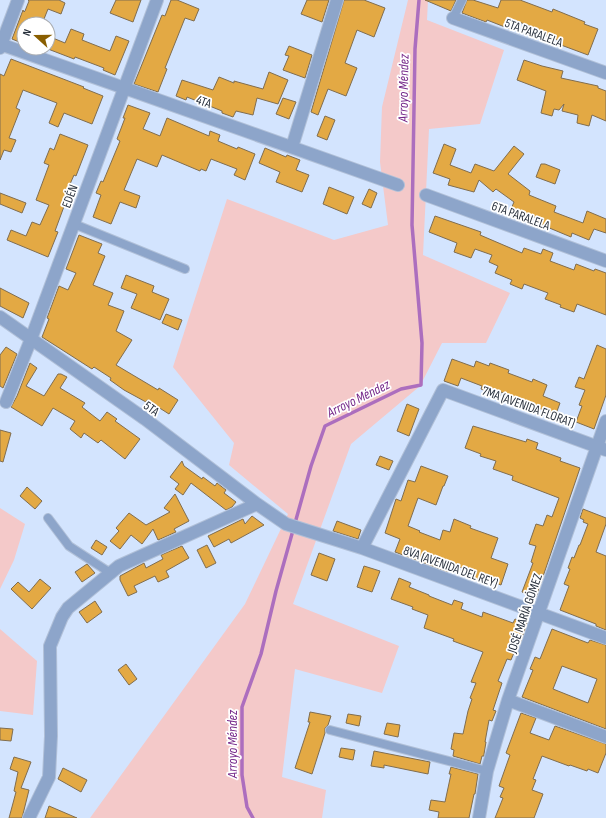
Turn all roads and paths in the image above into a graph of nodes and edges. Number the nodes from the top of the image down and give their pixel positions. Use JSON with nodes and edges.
{"nodes":[{"id":1,"x":18,"y":0,"type":"edge"},
{"id":2,"x":157,"y":0,"type":"edge"},
{"id":3,"x":337,"y":0,"type":"edge"},
{"id":4,"x":462,"y":0,"type":"edge"},
{"id":5,"x":453,"y":18,"type":"joint"},
{"id":6,"x":0,"y":45,"type":"edge"},
{"id":7,"x":606,"y":73,"type":"edge"},
{"id":8,"x":124,"y":87,"type":"junction"},
{"id":9,"x":292,"y":147,"type":"junction"},
{"id":10,"x":398,"y":185,"type":"dead end"},
{"id":11,"x":426,"y":195,"type":"dead end"},
{"id":12,"x":74,"y":224,"type":"junction"},
{"id":13,"x":606,"y":261,"type":"edge"},
{"id":14,"x":185,"y":269,"type":"dead end"},
{"id":15,"x":0,"y":317,"type":"edge"},
{"id":16,"x":31,"y":339,"type":"junction"},
{"id":17,"x":3,"y":403,"type":"edge"},
{"id":18,"x":606,"y":421,"type":"edge"},
{"id":19,"x":602,"y":448,"type":"edge"},
{"id":20,"x":257,"y":504,"type":"junction"},
{"id":21,"x":48,"y":518,"type":"dead end"},
{"id":22,"x":286,"y":524,"type":"joint"},
{"id":23,"x":362,"y":548,"type":"junction"},
{"id":24,"x":112,"y":574,"type":"junction"},
{"id":25,"x":539,"y":613,"type":"junction"},
{"id":26,"x":606,"y":638,"type":"edge"},
{"id":27,"x":508,"y":700,"type":"junction"},
{"id":28,"x":330,"y":730,"type":"dead end"},
{"id":29,"x":606,"y":737,"type":"edge"},
{"id":30,"x":487,"y":771,"type":"junction"},
{"id":31,"x":29,"y":818,"type":"edge"},
{"id":32,"x":479,"y":818,"type":"edge"}],
"edges":[{"from":1,"to":6,"type":"street"},
{"from":2,"to":8,"type":"street","name":"EDÉN"},
{"from":3,"to":9,"type":"street"},
{"from":4,"to":5,"type":"lane"},
{"from":5,"to":7,"type":"street","name":"5TA PARALELA"},
{"from":6,"to":8,"type":"street","name":"4TA"},
{"from":8,"to":9,"type":"street","name":"4TA"},
{"from":8,"to":12,"type":"street","name":"EDÉN"},
{"from":9,"to":10,"type":"street","name":"4TA"},
{"from":11,"to":13,"type":"street","name":"6TA PARALELA"},
{"from":12,"to":14,"type":"lane"},
{"from":12,"to":16,"type":"street","name":"EDÉN"},
{"from":15,"to":16,"type":"street","name":"5TA"},
{"from":16,"to":17,"type":"street","name":"EDÉN"},
{"from":16,"to":20,"type":"street","name":"5TA"},
{"from":18,"to":19,"type":"street","name":"JOSÉ MARÍA GÓMEZ"},
{"from":19,"to":23,"type":"street","name":"7MA (AVENIDA FLORAT)"},
{"from":19,"to":25,"type":"street","name":"JOSÉ MARÍA GÓMEZ"},
{"from":20,"to":22,"type":"street","name":"5TA"},
{"from":20,"to":24,"type":"street"},
{"from":21,"to":24,"type":"lane"},
{"from":22,"to":23,"type":"street","name":"8VA (AVENIDA DEL REY)"},
{"from":23,"to":25,"type":"street","name":"8VA (AVENIDA DEL REY)"},
{"from":24,"to":31,"type":"street"},
{"from":25,"to":26,"type":"street","name":"8VA (AVENIDA DEL REY)"},
{"from":25,"to":27,"type":"street","name":"JOSÉ MARÍA GÓMEZ"},
{"from":27,"to":29,"type":"street"},
{"from":27,"to":30,"type":"street","name":"JOSÉ MARÍA GÓMEZ"},
{"from":28,"to":30,"type":"lane"},
{"from":30,"to":32,"type":"street","name":"JOSÉ MARÍA GÓMEZ"}]}
